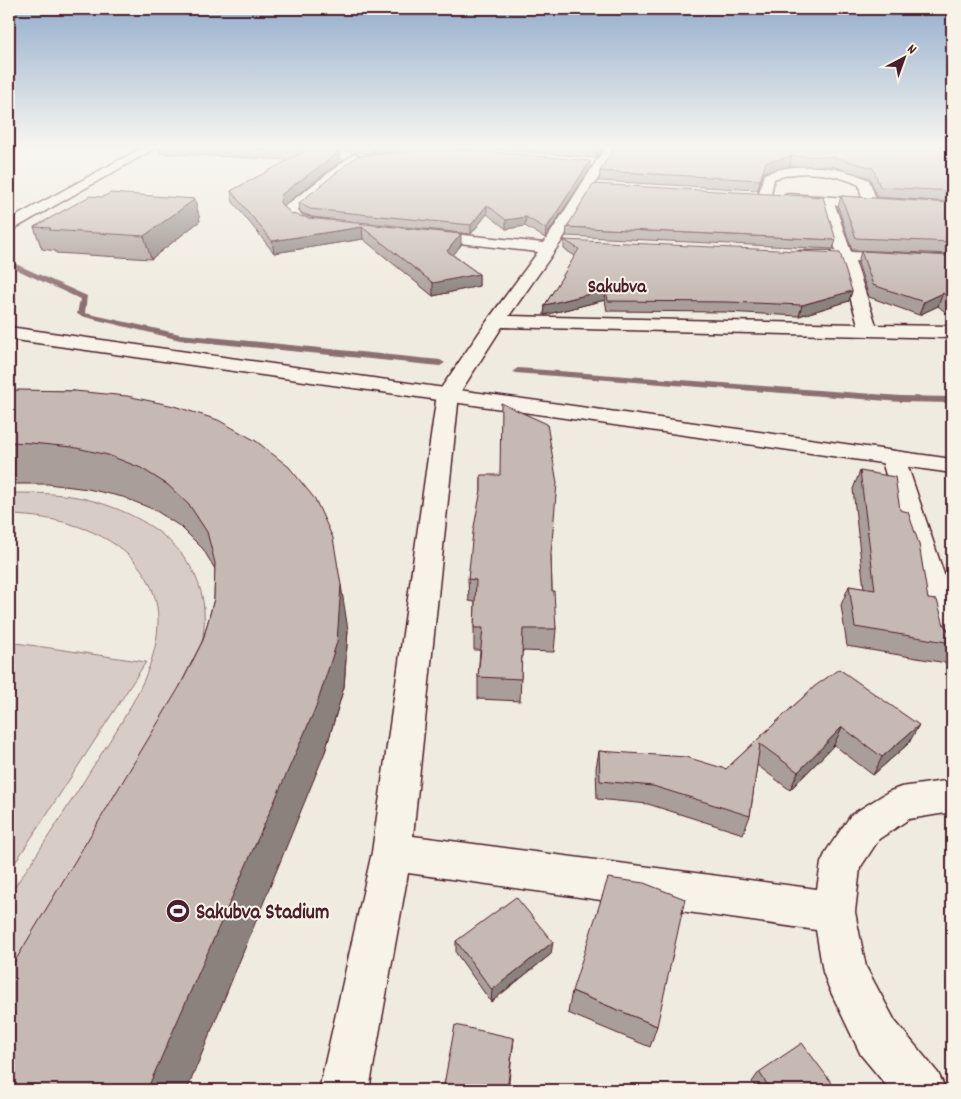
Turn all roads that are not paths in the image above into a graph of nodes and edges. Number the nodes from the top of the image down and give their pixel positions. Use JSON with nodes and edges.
{"nodes":[{"id":1,"x":61,"y":197,"type":"edge"},
{"id":2,"x":308,"y":197,"type":"edge"},
{"id":3,"x":579,"y":197,"type":"edge"},
{"id":4,"x":782,"y":197,"type":"edge"},
{"id":5,"x":869,"y":197,"type":"edge"},
{"id":6,"x":827,"y":200,"type":"junction"},
{"id":7,"x":870,"y":203,"type":"junction"},
{"id":8,"x":952,"y":208,"type":"edge"},
{"id":9,"x":9,"y":226,"type":"edge"},
{"id":10,"x":340,"y":226,"type":"edge"},
{"id":11,"x":409,"y":233,"type":"edge"},
{"id":12,"x":572,"y":243,"type":"edge"},
{"id":13,"x":550,"y":245,"type":"junction"},
{"id":14,"x":787,"y":253,"type":"edge"},
{"id":15,"x":845,"y":256,"type":"junction"},
{"id":16,"x":952,"y":261,"type":"edge"},
{"id":17,"x":496,"y":321,"type":"junction"},
{"id":18,"x":869,"y":330,"type":"junction"},
{"id":19,"x":952,"y":332,"type":"edge"},
{"id":20,"x":9,"y":333,"type":"edge"},
{"id":21,"x":448,"y":394,"type":"junction"},
{"id":22,"x":893,"y":458,"type":"junction"},
{"id":23,"x":952,"y":466,"type":"edge"},
{"id":24,"x":952,"y":644,"type":"edge"},
{"id":25,"x":952,"y":796,"type":"edge"},
{"id":26,"x":392,"y":852,"type":"junction"},
{"id":27,"x":834,"y":912,"type":"junction"},
{"id":28,"x":344,"y":1090,"type":"edge"},
{"id":29,"x":921,"y":1090,"type":"edge"}],
"edges":[{"from":1,"to":9,"type":"street"},
{"from":2,"to":10,"type":"street"},
{"from":3,"to":13,"type":"street"},
{"from":4,"to":6,"type":"street"},
{"from":5,"to":7,"type":"street"},
{"from":6,"to":7,"type":"street"},
{"from":6,"to":15,"type":"street"},
{"from":7,"to":8,"type":"street"},
{"from":11,"to":13,"type":"street"},
{"from":12,"to":13,"type":"street"},
{"from":13,"to":17,"type":"street"},
{"from":14,"to":15,"type":"street"},
{"from":15,"to":16,"type":"street"},
{"from":15,"to":18,"type":"street"},
{"from":17,"to":18,"type":"street"},
{"from":17,"to":21,"type":"street"},
{"from":18,"to":19,"type":"street"},
{"from":20,"to":21,"type":"street"},
{"from":21,"to":22,"type":"street"},
{"from":21,"to":26,"type":"street"},
{"from":22,"to":23,"type":"street"},
{"from":22,"to":24,"type":"street"},
{"from":25,"to":27,"type":"street"},
{"from":26,"to":27,"type":"street"},
{"from":26,"to":28,"type":"street"},
{"from":27,"to":29,"type":"street"}]}
